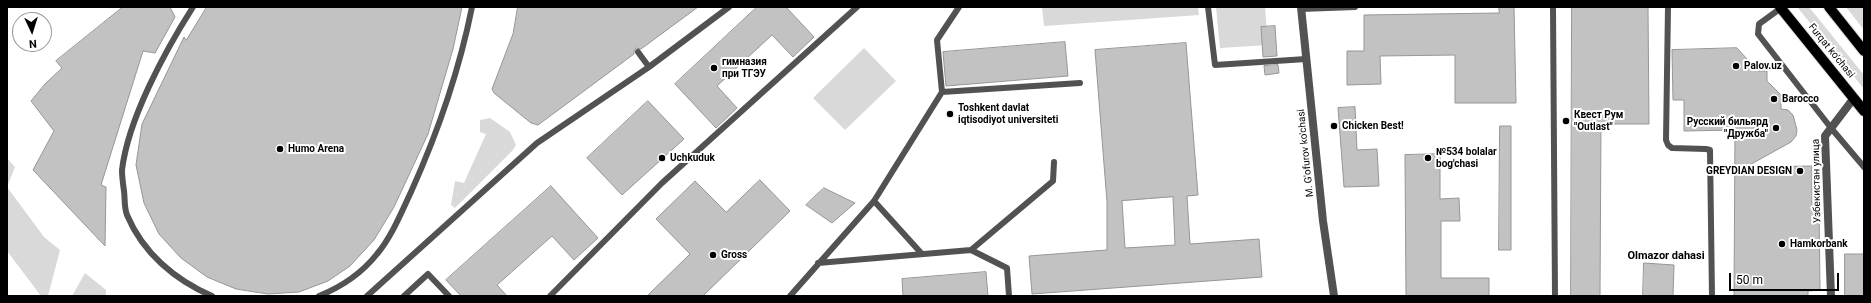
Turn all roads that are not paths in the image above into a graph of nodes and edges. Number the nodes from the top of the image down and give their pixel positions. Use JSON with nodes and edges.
{"nodes":[{"id":1,"x":193,"y":7,"type":"edge"},
{"id":2,"x":472,"y":7,"type":"edge"},
{"id":3,"x":729,"y":7,"type":"edge"},
{"id":4,"x":857,"y":7,"type":"edge"},
{"id":5,"x":959,"y":7,"type":"edge"},
{"id":6,"x":1208,"y":7,"type":"edge"},
{"id":7,"x":1355,"y":7,"type":"edge"},
{"id":8,"x":1553,"y":7,"type":"edge"},
{"id":9,"x":1668,"y":7,"type":"edge"},
{"id":10,"x":1780,"y":7,"type":"edge"},
{"id":11,"x":1829,"y":7,"type":"edge"},
{"id":12,"x":1301,"y":8,"type":"edge"},
{"id":13,"x":1864,"y":50,"type":"edge"},
{"id":14,"x":638,"y":52,"type":"dead end"},
{"id":15,"x":1306,"y":59,"type":"junction"},
{"id":16,"x":650,"y":67,"type":"junction"},
{"id":17,"x":1080,"y":83,"type":"dead end"},
{"id":18,"x":942,"y":92,"type":"junction"},
{"id":19,"x":1854,"y":98,"type":"junction"},
{"id":20,"x":1864,"y":111,"type":"edge"},
{"id":21,"x":1831,"y":128,"type":"junction"},
{"id":22,"x":1054,"y":162,"type":"dead end"},
{"id":23,"x":1864,"y":167,"type":"edge"},
{"id":24,"x":874,"y":202,"type":"junction"},
{"id":25,"x":971,"y":250,"type":"junction"},
{"id":26,"x":922,"y":254,"type":"junction"},
{"id":27,"x":818,"y":263,"type":"junction"},
{"id":28,"x":212,"y":296,"type":"edge"},
{"id":29,"x":319,"y":296,"type":"edge"},
{"id":30,"x":367,"y":296,"type":"edge"},
{"id":31,"x":404,"y":296,"type":"edge"},
{"id":32,"x":449,"y":296,"type":"edge"},
{"id":33,"x":550,"y":296,"type":"edge"},
{"id":34,"x":790,"y":296,"type":"edge"},
{"id":35,"x":1009,"y":296,"type":"edge"},
{"id":36,"x":1334,"y":296,"type":"edge"},
{"id":37,"x":1555,"y":296,"type":"edge"},
{"id":38,"x":1712,"y":296,"type":"edge"},
{"id":39,"x":1831,"y":296,"type":"edge"}],
"edges":[{"from":1,"to":28,"type":"lane"},
{"from":2,"to":29,"type":"lane"},
{"from":3,"to":16,"type":"lane"},
{"from":4,"to":33,"type":"lane"},
{"from":5,"to":18,"type":"lane"},
{"from":6,"to":15,"type":"lane"},
{"from":7,"to":12,"type":"lane"},
{"from":8,"to":37,"type":"lane"},
{"from":9,"to":38,"type":"lane"},
{"from":10,"to":19,"type":"main road","name":"Furqat ko'chasi"},
{"from":10,"to":21,"type":"lane"},
{"from":11,"to":13,"type":"main road"},
{"from":12,"to":15,"type":"street","name":"M. G'ofurov ko'chasi"},
{"from":14,"to":16,"type":"lane"},
{"from":15,"to":36,"type":"street","name":"M. G'ofurov ko'chasi"},
{"from":16,"to":30,"type":"lane"},
{"from":17,"to":18,"type":"lane"},
{"from":18,"to":24,"type":"lane"},
{"from":19,"to":20,"type":"main road","name":"Furqat ko'chasi"},
{"from":19,"to":21,"type":"street","name":"Узбекистан улица"},
{"from":21,"to":23,"type":"lane"},
{"from":21,"to":39,"type":"street","name":"Узбекистан улица"},
{"from":22,"to":25,"type":"lane"},
{"from":24,"to":26,"type":"lane"},
{"from":24,"to":27,"type":"lane"},
{"from":25,"to":26,"type":"lane"},
{"from":25,"to":35,"type":"lane"},
{"from":26,"to":27,"type":"lane"},
{"from":27,"to":34,"type":"lane"},
{"from":31,"to":32,"type":"lane"}]}
